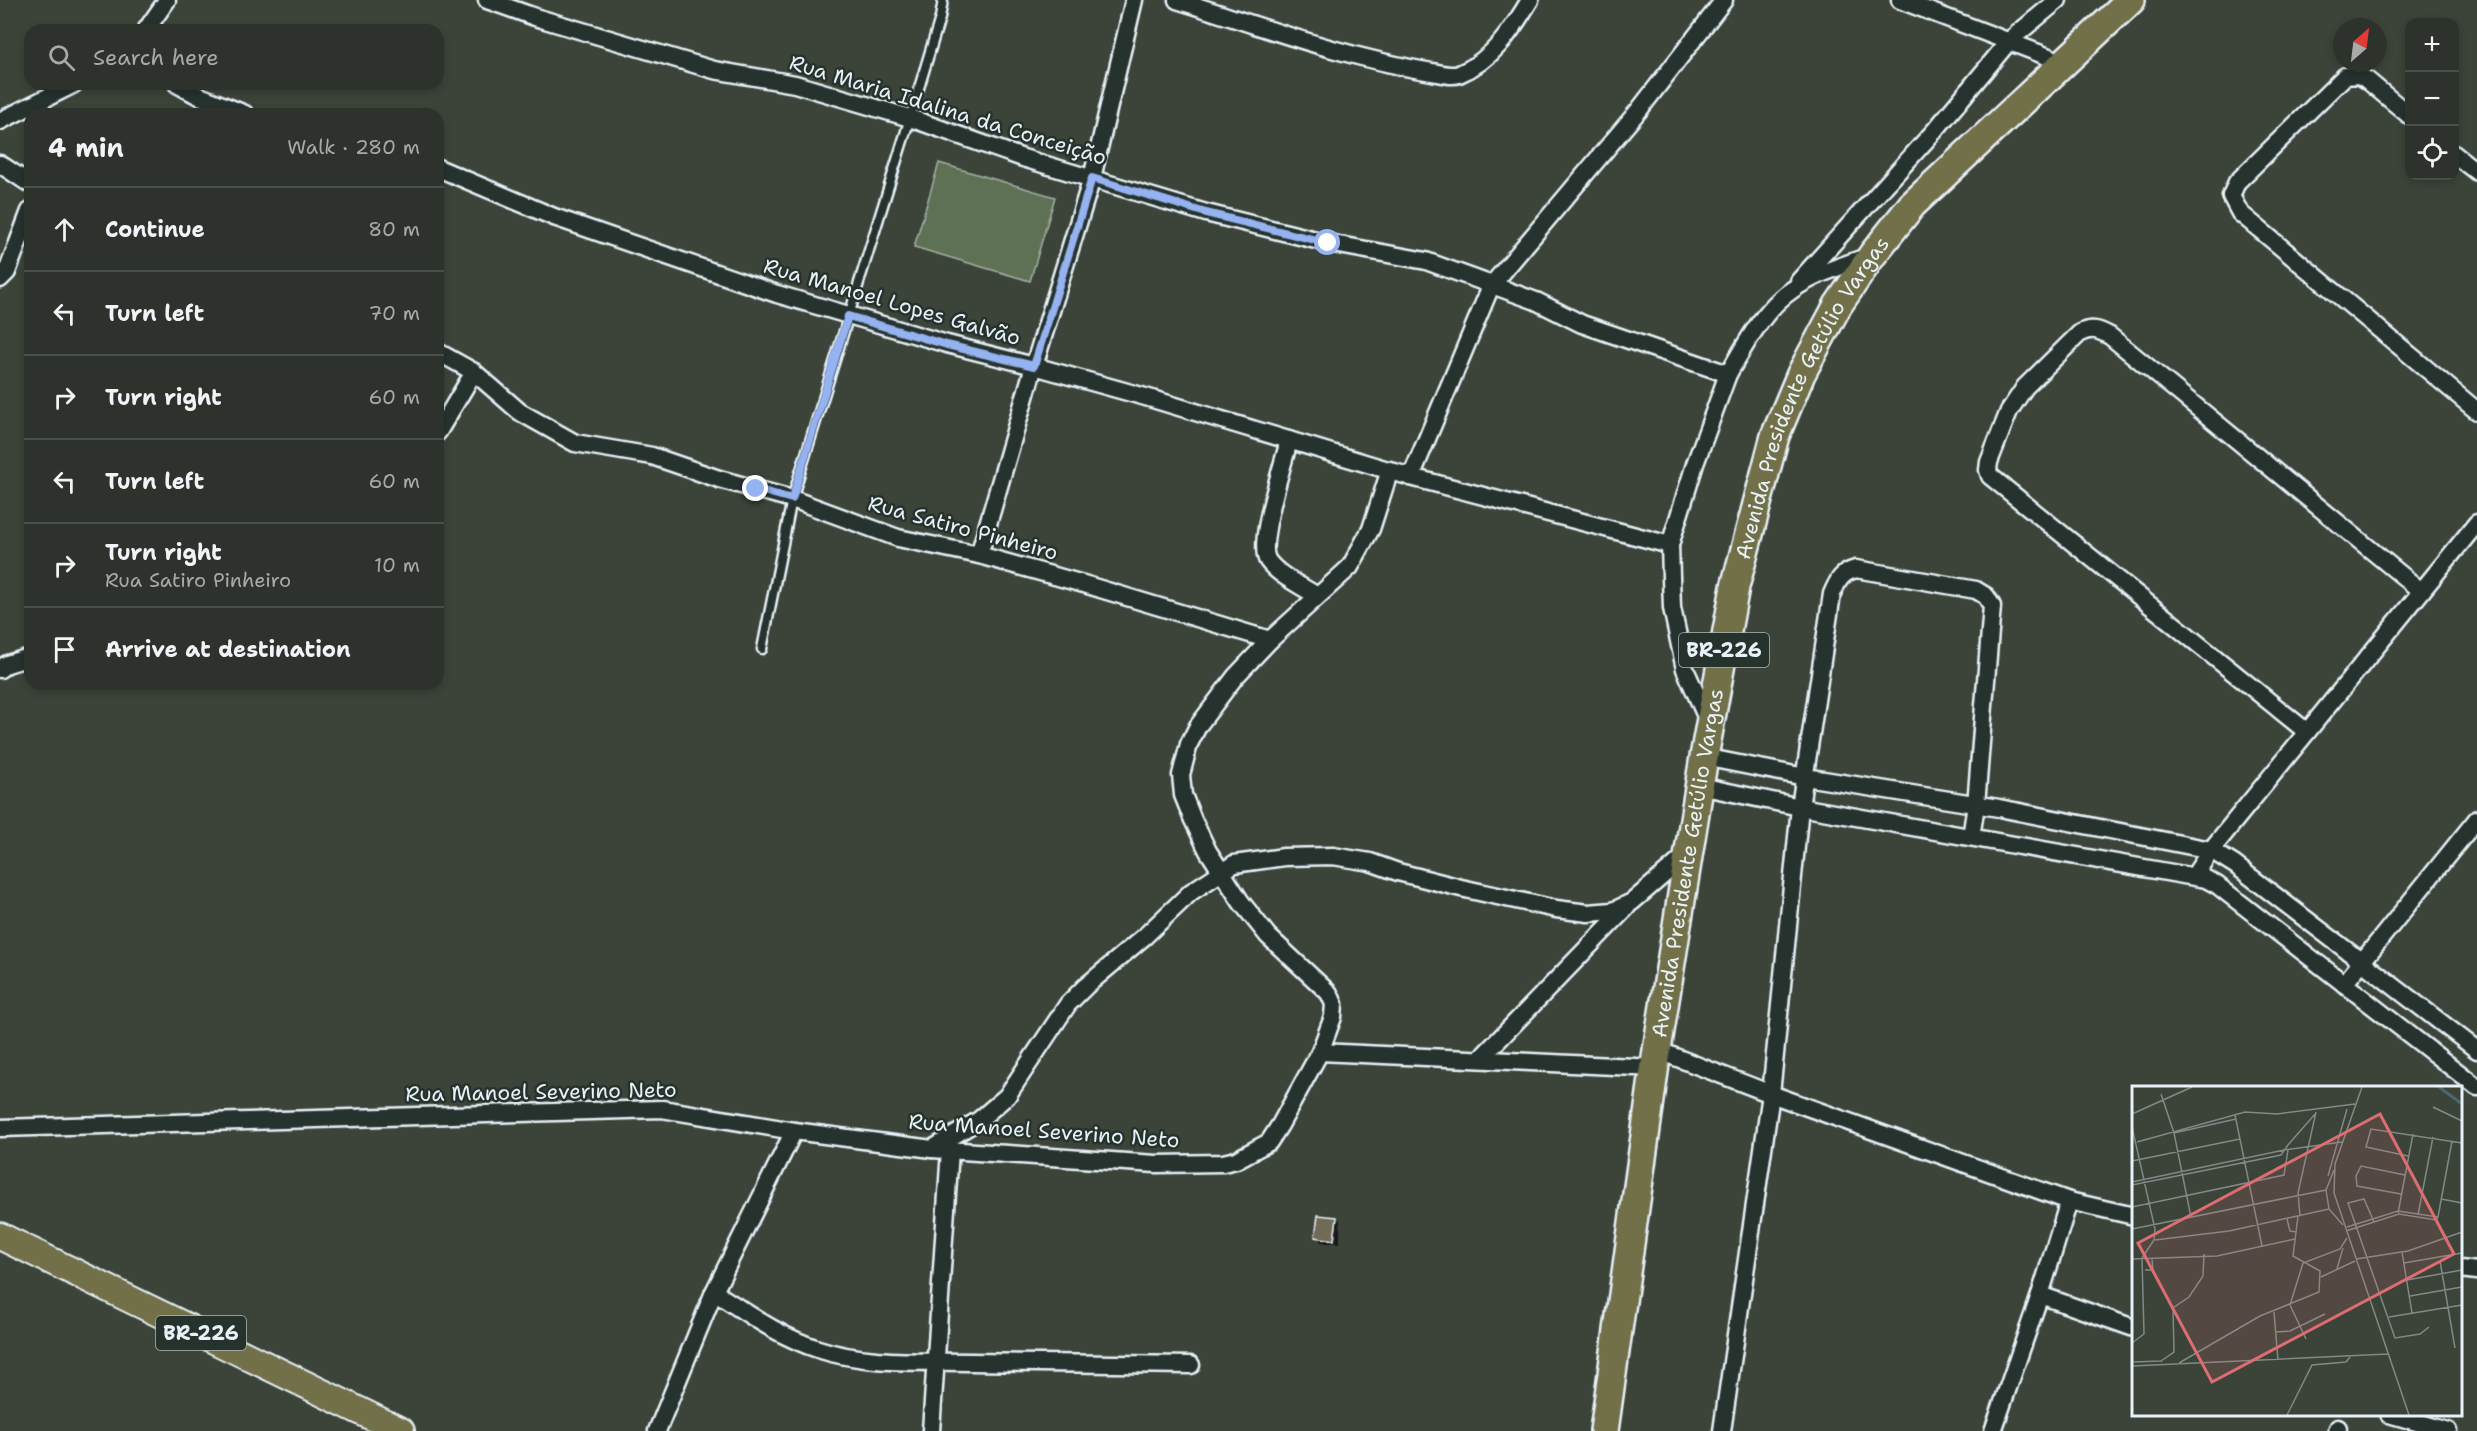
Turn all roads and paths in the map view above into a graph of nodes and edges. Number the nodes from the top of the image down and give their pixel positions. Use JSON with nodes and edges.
{"nodes":[{"id":1,"x":167,"y":0,"type":"edge"},
{"id":2,"x":487,"y":0,"type":"edge"},
{"id":3,"x":540,"y":0,"type":"edge"},
{"id":4,"x":943,"y":0,"type":"edge"},
{"id":5,"x":1134,"y":0,"type":"edge"},
{"id":6,"x":1177,"y":0,"type":"edge"},
{"id":7,"x":1530,"y":0,"type":"edge"},
{"id":8,"x":1724,"y":0,"type":"edge"},
{"id":9,"x":1900,"y":0,"type":"edge"},
{"id":10,"x":2058,"y":0,"type":"edge"},
{"id":11,"x":2131,"y":0,"type":"edge"},
{"id":12,"x":535,"y":17,"type":"junction"},
{"id":13,"x":150,"y":24,"type":"edge"},
{"id":14,"x":2010,"y":40,"type":"junction"},
{"id":15,"x":2062,"y":62,"type":"junction"},
{"id":16,"x":62,"y":90,"type":"edge"},
{"id":17,"x":188,"y":90,"type":"edge"},
{"id":18,"x":26,"y":108,"type":"edge"},
{"id":19,"x":230,"y":108,"type":"edge"},
{"id":20,"x":24,"y":109,"type":"edge"},
{"id":21,"x":2405,"y":113,"type":"edge"},
{"id":22,"x":910,"y":118,"type":"junction"},
{"id":23,"x":0,"y":121,"type":"edge"},
{"id":24,"x":2459,"y":158,"type":"edge"},
{"id":25,"x":0,"y":164,"type":"edge"},
{"id":26,"x":444,"y":171,"type":"edge"},
{"id":27,"x":2477,"y":172,"type":"edge"},
{"id":28,"x":1092,"y":178,"type":"junction"},
{"id":29,"x":24,"y":180,"type":"edge"},
{"id":30,"x":24,"y":228,"type":"edge"},
{"id":31,"x":1873,"y":255,"type":"junction"},
{"id":32,"x":0,"y":279,"type":"edge"},
{"id":33,"x":1491,"y":286,"type":"junction"},
{"id":34,"x":1790,"y":291,"type":"junction"},
{"id":35,"x":848,"y":316,"type":"junction"},
{"id":36,"x":444,"y":355,"type":"edge"},
{"id":37,"x":1034,"y":366,"type":"junction"},
{"id":38,"x":474,"y":372,"type":"junction"},
{"id":39,"x":1728,"y":374,"type":"junction"},
{"id":40,"x":2477,"y":411,"type":"edge"},
{"id":41,"x":444,"y":422,"type":"edge"},
{"id":42,"x":1289,"y":440,"type":"junction"},
{"id":43,"x":1390,"y":470,"type":"junction"},
{"id":44,"x":1411,"y":477,"type":"junction"},
{"id":45,"x":792,"y":499,"type":"junction"},
{"id":46,"x":2477,"y":523,"type":"edge"},
{"id":47,"x":1670,"y":545,"type":"junction"},
{"id":48,"x":979,"y":555,"type":"junction"},
{"id":49,"x":2421,"y":591,"type":"junction"},
{"id":50,"x":1317,"y":596,"type":"junction"},
{"id":51,"x":1270,"y":640,"type":"junction"},
{"id":52,"x":762,"y":649,"type":"dead end"},
{"id":53,"x":24,"y":659,"type":"edge"},
{"id":54,"x":0,"y":669,"type":"edge"},
{"id":55,"x":1711,"y":728,"type":"junction"},
{"id":56,"x":2307,"y":732,"type":"junction"},
{"id":57,"x":1704,"y":757,"type":"junction"},
{"id":58,"x":1805,"y":777,"type":"junction"},
{"id":59,"x":1700,"y":786,"type":"junction"},
{"id":60,"x":1976,"y":805,"type":"junction"},
{"id":61,"x":1800,"y":807,"type":"junction"},
{"id":62,"x":2477,"y":819,"type":"edge"},
{"id":63,"x":1971,"y":837,"type":"junction"},
{"id":64,"x":2211,"y":850,"type":"junction"},
{"id":65,"x":1689,"y":853,"type":"junction"},
{"id":66,"x":1221,"y":872,"type":"junction"},
{"id":67,"x":2194,"y":876,"type":"junction"},
{"id":68,"x":1632,"y":902,"type":"junction"},
{"id":69,"x":2362,"y":962,"type":"junction"},
{"id":70,"x":2344,"y":984,"type":"junction"},
{"id":71,"x":2477,"y":1050,"type":"edge"},
{"id":72,"x":1320,"y":1052,"type":"junction"},
{"id":73,"x":1480,"y":1059,"type":"junction"},
{"id":74,"x":1657,"y":1059,"type":"junction"},
{"id":75,"x":2477,"y":1087,"type":"edge"},
{"id":76,"x":1771,"y":1094,"type":"junction"},
{"id":77,"x":0,"y":1128,"type":"edge"},
{"id":78,"x":794,"y":1131,"type":"junction"},
{"id":79,"x":933,"y":1149,"type":"junction"},
{"id":80,"x":950,"y":1150,"type":"junction"},
{"id":81,"x":2069,"y":1201,"type":"junction"},
{"id":82,"x":2132,"y":1216,"type":"edge"},
{"id":83,"x":0,"y":1236,"type":"edge"},
{"id":84,"x":2462,"y":1269,"type":"edge"},
{"id":85,"x":2477,"y":1271,"type":"edge"},
{"id":86,"x":714,"y":1292,"type":"junction"},
{"id":87,"x":2040,"y":1295,"type":"junction"},
{"id":88,"x":2132,"y":1328,"type":"edge"},
{"id":89,"x":936,"y":1362,"type":"junction"},
{"id":90,"x":1191,"y":1365,"type":"dead end"},
{"id":91,"x":2396,"y":1416,"type":"edge"},
{"id":92,"x":401,"y":1431,"type":"edge"},
{"id":93,"x":657,"y":1431,"type":"edge"},
{"id":94,"x":931,"y":1431,"type":"edge"},
{"id":95,"x":1605,"y":1431,"type":"edge"},
{"id":96,"x":1722,"y":1431,"type":"edge"},
{"id":97,"x":1993,"y":1431,"type":"edge"},
{"id":98,"x":2448,"y":1431,"type":"edge"}],
"edges":[{"from":1,"to":13,"type":"street"},
{"from":2,"to":12,"type":"street","name":"Rua Maria Idalina da Conceição"},
{"from":3,"to":12,"type":"street"},
{"from":4,"to":22,"type":"lane"},
{"from":5,"to":28,"type":"street"},
{"from":6,"to":7,"type":"street"},
{"from":8,"to":33,"type":"street"},
{"from":9,"to":14,"type":"street"},
{"from":10,"to":14,"type":"street"},
{"from":11,"to":15,"type":"highway","name":"Avenida Presidente Getúlio Vargas","number":"BR-226"},
{"from":12,"to":22,"type":"street","name":"Rua Maria Idalina da Conceição"},
{"from":14,"to":15,"type":"street"},
{"from":14,"to":34,"type":"street"},
{"from":15,"to":31,"type":"highway","name":"Avenida Presidente Getúlio Vargas","number":"BR-226"},
{"from":16,"to":18,"type":"street"},
{"from":17,"to":19,"type":"street"},
{"from":20,"to":23,"type":"street"},
{"from":21,"to":40,"type":"street"},
{"from":22,"to":28,"type":"street","name":"Rua Maria Idalina da Conceição"},
{"from":22,"to":35,"type":"lane"},
{"from":24,"to":27,"type":"street"},
{"from":25,"to":29,"type":"street"},
{"from":26,"to":35,"type":"street","name":"Rua Manoel Lopes Galvão"},
{"from":28,"to":33,"type":"street","name":"Rua Maria Idalina da Conceição"},
{"from":28,"to":37,"type":"street"},
{"from":30,"to":32,"type":"street"},
{"from":31,"to":34,"type":"street"},
{"from":31,"to":55,"type":"highway","name":"Avenida Presidente Getúlio Vargas","number":"BR-226"},
{"from":33,"to":39,"type":"street","name":"Rua Maria Idalina da Conceição"},
{"from":33,"to":44,"type":"street"},
{"from":34,"to":39,"type":"street"},
{"from":35,"to":37,"type":"street","name":"Rua Manoel Lopes Galvão"},
{"from":35,"to":45,"type":"lane"},
{"from":36,"to":38,"type":"street"},
{"from":37,"to":42,"type":"street","name":"Rua Manoel Lopes Galvão"},
{"from":37,"to":48,"type":"street"},
{"from":38,"to":41,"type":"street"},
{"from":38,"to":45,"type":"street","name":"Rua Satiro Pinheiro"},
{"from":39,"to":47,"type":"street"},
{"from":42,"to":43,"type":"street","name":"Rua Manoel Lopes Galvão"},
{"from":42,"to":50,"type":"street"},
{"from":43,"to":44,"type":"street","name":"Rua Manoel Lopes Galvão"},
{"from":43,"to":50,"type":"street","name":"Rua Manoel Severino Neto"},
{"from":44,"to":47,"type":"street","name":"Rua Manoel Lopes Galvão"},
{"from":45,"to":48,"type":"street","name":"Rua Satiro Pinheiro"},
{"from":45,"to":52,"type":"lane"},
{"from":46,"to":49,"type":"street"},
{"from":47,"to":55,"type":"street"},
{"from":48,"to":51,"type":"street","name":"Rua Satiro Pinheiro"},
{"from":49,"to":56,"type":"street"},
{"from":49,"to":56,"type":"street"},
{"from":50,"to":51,"type":"street","name":"Rua Manoel Severino Neto"},
{"from":51,"to":66,"type":"street","name":"Rua Manoel Severino Neto"},
{"from":53,"to":54,"type":"street"},
{"from":55,"to":57,"type":"highway","name":"Avenida Presidente Getúlio Vargas","number":"BR-226"},
{"from":56,"to":64,"type":"street"},
{"from":57,"to":58,"type":"street"},
{"from":57,"to":59,"type":"highway","name":"Avenida Presidente Getúlio Vargas","number":"BR-226"},
{"from":58,"to":60,"type":"street"},
{"from":58,"to":60,"type":"street"},
{"from":58,"to":61,"type":"street"},
{"from":59,"to":61,"type":"street"},
{"from":59,"to":65,"type":"highway","name":"Avenida Presidente Getúlio Vargas","number":"BR-226"},
{"from":60,"to":63,"type":"street"},
{"from":60,"to":64,"type":"street"},
{"from":61,"to":63,"type":"street"},
{"from":61,"to":76,"type":"street"},
{"from":62,"to":69,"type":"street"},
{"from":63,"to":67,"type":"street"},
{"from":64,"to":67,"type":"street"},
{"from":64,"to":69,"type":"street"},
{"from":65,"to":68,"type":"street"},
{"from":65,"to":74,"type":"highway","name":"Avenida Presidente Getúlio Vargas","number":"BR-226"},
{"from":66,"to":68,"type":"street"},
{"from":66,"to":72,"type":"street","name":"Rua Manoel Severino Neto"},
{"from":66,"to":79,"type":"street"},
{"from":67,"to":70,"type":"street"},
{"from":68,"to":73,"type":"street"},
{"from":69,"to":70,"type":"street"},
{"from":69,"to":71,"type":"street"},
{"from":70,"to":75,"type":"street"},
{"from":72,"to":73,"type":"street"},
{"from":72,"to":80,"type":"street","name":"Rua Manoel Severino Neto"},
{"from":73,"to":74,"type":"street"},
{"from":74,"to":76,"type":"street"},
{"from":74,"to":95,"type":"highway","name":"Avenida Presidente Getúlio Vargas","number":"BR-226"},
{"from":76,"to":81,"type":"street"},
{"from":76,"to":96,"type":"street"},
{"from":77,"to":78,"type":"street","name":"Rua Manoel Severino Neto"},
{"from":78,"to":79,"type":"street","name":"Rua Manoel Severino Neto"},
{"from":78,"to":86,"type":"street"},
{"from":79,"to":80,"type":"street","name":"Rua Manoel Severino Neto"},
{"from":80,"to":89,"type":"street"},
{"from":81,"to":82,"type":"street"},
{"from":81,"to":87,"type":"street"},
{"from":83,"to":92,"type":"main road","number":"BR-226"},
{"from":84,"to":85,"type":"street"},
{"from":86,"to":89,"type":"street"},
{"from":86,"to":93,"type":"street"},
{"from":87,"to":88,"type":"street"},
{"from":87,"to":97,"type":"street"},
{"from":89,"to":90,"type":"street"},
{"from":89,"to":94,"type":"street"},
{"from":91,"to":98,"type":"street"}]}
